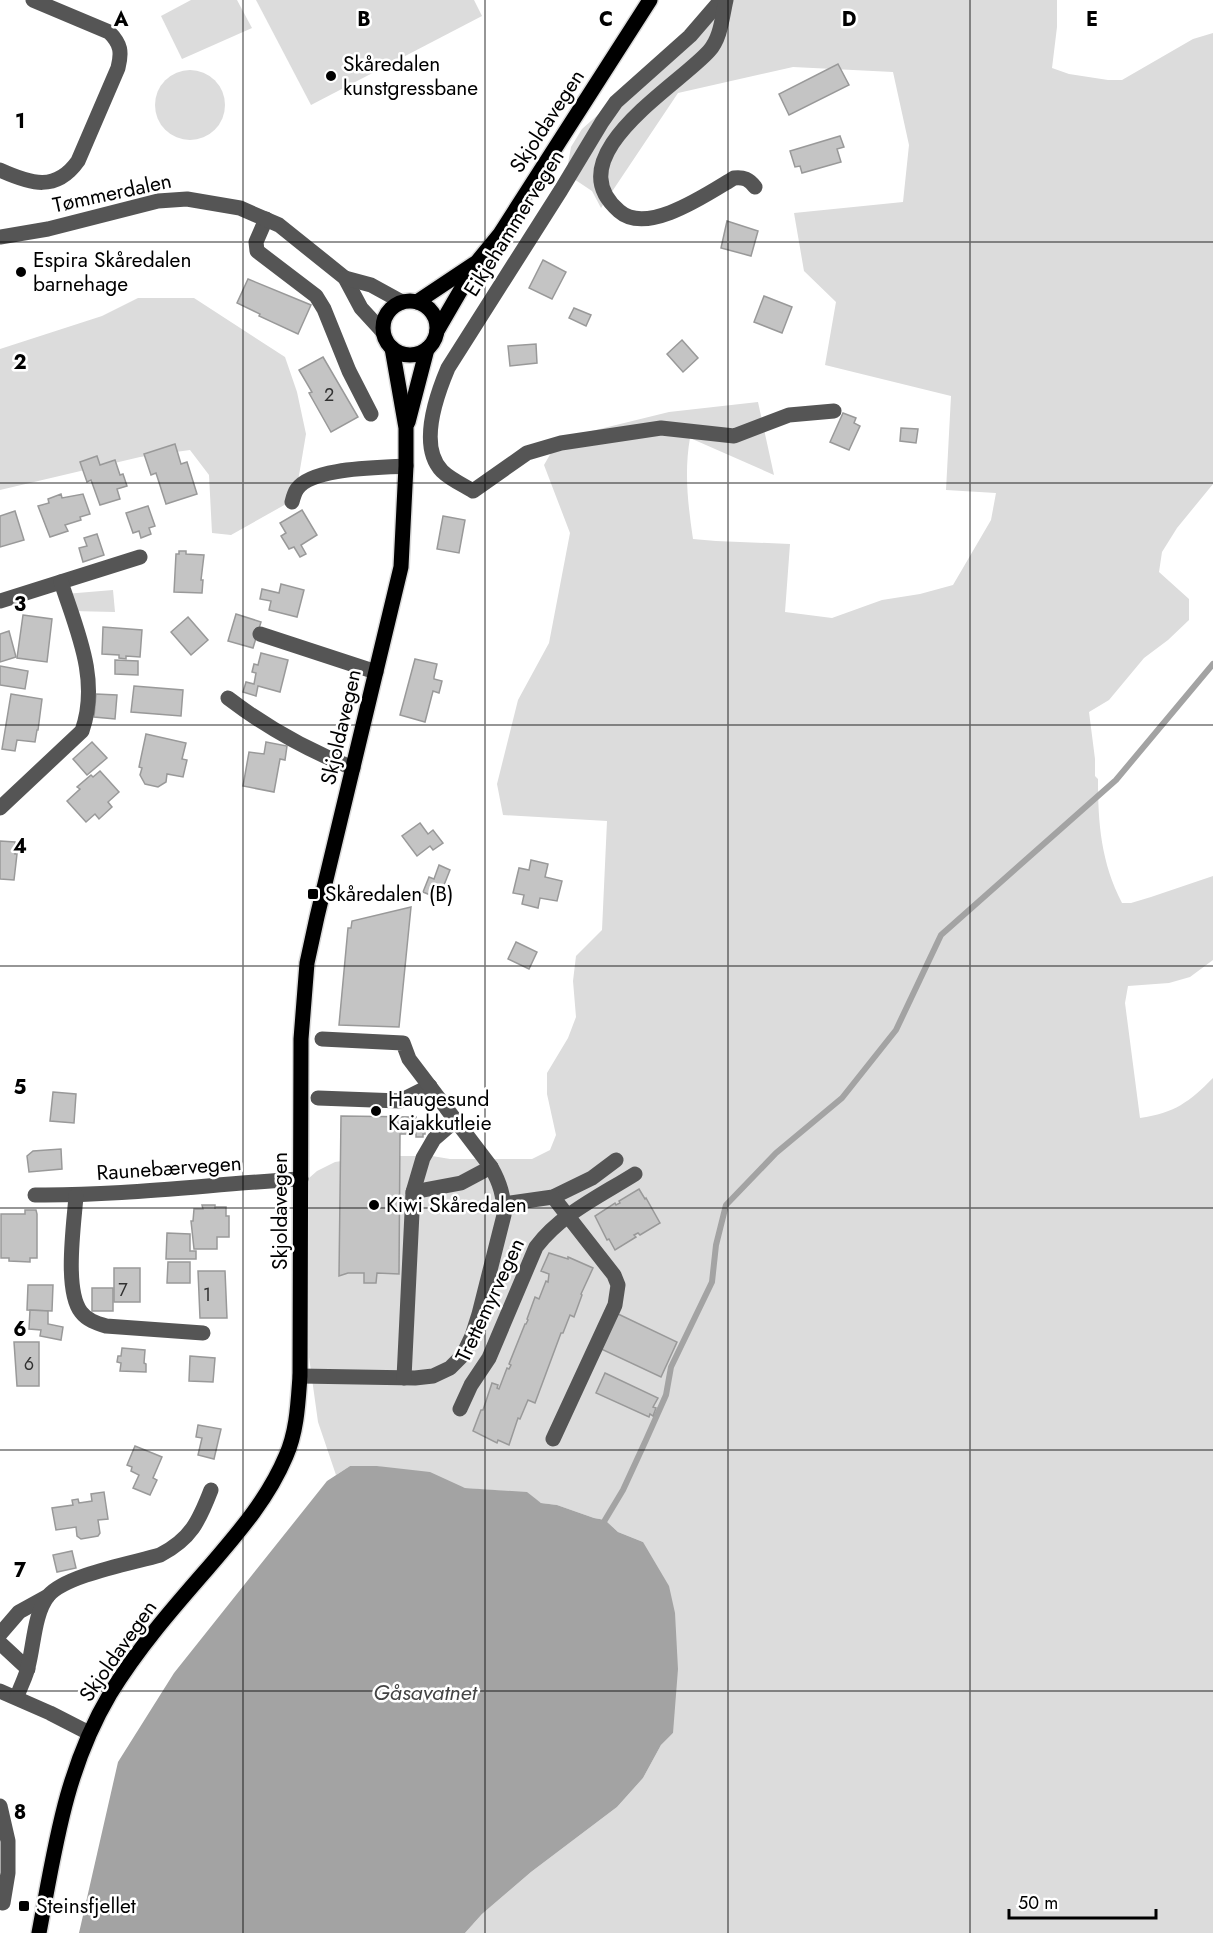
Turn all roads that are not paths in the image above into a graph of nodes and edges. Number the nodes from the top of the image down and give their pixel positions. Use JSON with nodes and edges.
{"nodes":[{"id":1,"x":33,"y":0,"type":"edge"},
{"id":2,"x":650,"y":0,"type":"edge"},
{"id":3,"x":721,"y":0,"type":"edge"},
{"id":4,"x":726,"y":0,"type":"edge"},
{"id":5,"x":0,"y":170,"type":"edge"},
{"id":6,"x":755,"y":187,"type":"dead end"},
{"id":7,"x":266,"y":219,"type":"junction"},
{"id":8,"x":0,"y":237,"type":"edge"},
{"id":9,"x":477,"y":262,"type":"junction"},
{"id":10,"x":345,"y":278,"type":"junction"},
{"id":11,"x":409,"y":302,"type":"junction"},
{"id":12,"x":437,"y":331,"type":"junction"},
{"id":13,"x":383,"y":332,"type":"junction"},
{"id":14,"x":392,"y":348,"type":"junction"},
{"id":15,"x":427,"y":349,"type":"junction"},
{"id":16,"x":834,"y":411,"type":"dead end"},
{"id":17,"x":371,"y":414,"type":"dead end"},
{"id":18,"x":406,"y":428,"type":"junction"},
{"id":19,"x":406,"y":466,"type":"junction"},
{"id":20,"x":292,"y":502,"type":"dead end"},
{"id":21,"x":140,"y":557,"type":"dead end"},
{"id":22,"x":61,"y":582,"type":"junction"},
{"id":23,"x":0,"y":601,"type":"edge"},
{"id":24,"x":260,"y":634,"type":"dead end"},
{"id":25,"x":376,"y":672,"type":"junction"},
{"id":26,"x":228,"y":698,"type":"dead end"},
{"id":27,"x":353,"y":768,"type":"junction"},
{"id":28,"x":0,"y":808,"type":"edge"},
{"id":29,"x":322,"y":1039,"type":"dead end"},
{"id":30,"x":430,"y":1086,"type":"junction"},
{"id":31,"x":318,"y":1098,"type":"dead end"},
{"id":32,"x":456,"y":1120,"type":"junction"},
{"id":33,"x":616,"y":1160,"type":"dead end"},
{"id":34,"x":491,"y":1167,"type":"junction"},
{"id":35,"x":634,"y":1174,"type":"dead end"},
{"id":36,"x":301,"y":1179,"type":"junction"},
{"id":37,"x":413,"y":1192,"type":"junction"},
{"id":38,"x":35,"y":1195,"type":"dead end"},
{"id":39,"x":76,"y":1196,"type":"junction"},
{"id":40,"x":553,"y":1197,"type":"junction"},
{"id":41,"x":504,"y":1204,"type":"junction"},
{"id":42,"x":568,"y":1216,"type":"junction"},
{"id":43,"x":203,"y":1333,"type":"dead end"},
{"id":44,"x":300,"y":1376,"type":"junction"},
{"id":45,"x":404,"y":1378,"type":"junction"},
{"id":46,"x":460,"y":1409,"type":"dead end"},
{"id":47,"x":553,"y":1439,"type":"dead end"},
{"id":48,"x":210,"y":1490,"type":"dead end"},
{"id":49,"x":48,"y":1596,"type":"junction"},
{"id":50,"x":0,"y":1634,"type":"edge"},
{"id":51,"x":0,"y":1643,"type":"edge"},
{"id":52,"x":28,"y":1669,"type":"junction"},
{"id":53,"x":0,"y":1691,"type":"edge"},
{"id":54,"x":17,"y":1697,"type":"junction"},
{"id":55,"x":89,"y":1733,"type":"junction"},
{"id":56,"x":0,"y":1806,"type":"edge"},
{"id":57,"x":3,"y":1903,"type":"dead end"},
{"id":58,"x":39,"y":1933,"type":"edge"}],
"edges":[{"from":1,"to":5,"type":"street"},
{"from":2,"to":9,"type":"main road","name":"Skjoldavegen"},
{"from":3,"to":16,"type":"street","name":"Eikjehammervegen"},
{"from":4,"to":6,"type":"street"},
{"from":7,"to":8,"type":"street","name":"Tømmerdalen"},
{"from":7,"to":10,"type":"street","name":"Tømmerdalen"},
{"from":7,"to":17,"type":"street"},
{"from":9,"to":11,"type":"main road","name":"Skjoldavegen"},
{"from":9,"to":12,"type":"main road","name":"Skjoldavegen"},
{"from":10,"to":11,"type":"street","name":"Tømmerdalen"},
{"from":10,"to":13,"type":"street","name":"Tømmerdalen"},
{"from":11,"to":12,"type":"main road"},
{"from":11,"to":13,"type":"main road"},
{"from":12,"to":15,"type":"main road"},
{"from":13,"to":14,"type":"main road"},
{"from":14,"to":15,"type":"main road"},
{"from":14,"to":18,"type":"main road","name":"Skjoldavegen"},
{"from":15,"to":18,"type":"main road","name":"Skjoldavegen"},
{"from":18,"to":19,"type":"main road","name":"Skjoldavegen"},
{"from":19,"to":20,"type":"street"},
{"from":19,"to":25,"type":"main road","name":"Skjoldavegen"},
{"from":21,"to":22,"type":"street"},
{"from":22,"to":23,"type":"street"},
{"from":22,"to":28,"type":"street"},
{"from":24,"to":25,"type":"street"},
{"from":25,"to":27,"type":"main road","name":"Skjoldavegen"},
{"from":26,"to":27,"type":"street"},
{"from":27,"to":36,"type":"main road","name":"Skjoldavegen"},
{"from":29,"to":30,"type":"street"},
{"from":30,"to":31,"type":"street"},
{"from":30,"to":32,"type":"street"},
{"from":32,"to":34,"type":"street"},
{"from":32,"to":37,"type":"street"},
{"from":33,"to":40,"type":"street","name":"Trettemyrvegen"},
{"from":34,"to":37,"type":"street"},
{"from":34,"to":41,"type":"street"},
{"from":35,"to":42,"type":"street","name":"Trettemyrvegen"},
{"from":36,"to":39,"type":"street","name":"Raunebærvegen"},
{"from":36,"to":44,"type":"main road","name":"Skjoldavegen"},
{"from":37,"to":45,"type":"street"},
{"from":38,"to":39,"type":"street","name":"Raunebærvegen"},
{"from":39,"to":43,"type":"street","name":"Raunebærvegen"},
{"from":40,"to":41,"type":"street","name":"Trettemyrvegen"},
{"from":40,"to":42,"type":"street"},
{"from":41,"to":45,"type":"street"},
{"from":42,"to":46,"type":"street","name":"Trettemyrvegen"},
{"from":42,"to":47,"type":"street"},
{"from":44,"to":45,"type":"street"},
{"from":44,"to":55,"type":"main road","name":"Skjoldavegen"},
{"from":48,"to":49,"type":"street"},
{"from":49,"to":50,"type":"street"},
{"from":49,"to":52,"type":"street"},
{"from":51,"to":52,"type":"street"},
{"from":52,"to":54,"type":"street"},
{"from":53,"to":54,"type":"street"},
{"from":54,"to":55,"type":"street"},
{"from":55,"to":58,"type":"main road","name":"Skjoldavegen"},
{"from":56,"to":57,"type":"street"}]}
